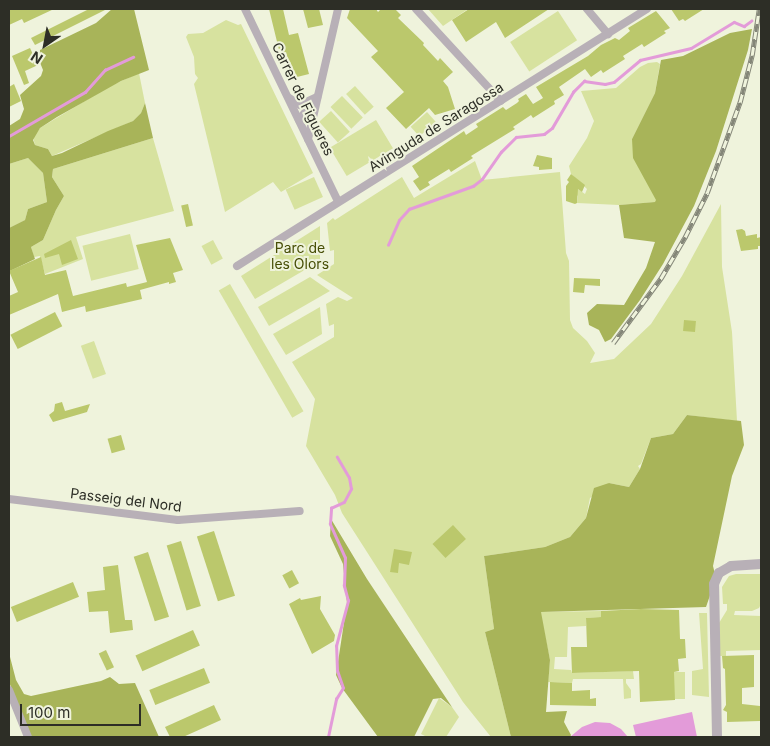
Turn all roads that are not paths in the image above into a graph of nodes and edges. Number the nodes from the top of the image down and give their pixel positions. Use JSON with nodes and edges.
{"nodes":[{"id":1,"x":245,"y":9,"type":"edge"},
{"id":2,"x":338,"y":9,"type":"edge"},
{"id":3,"x":416,"y":9,"type":"edge"},
{"id":4,"x":587,"y":9,"type":"edge"},
{"id":5,"x":647,"y":9,"type":"edge"},
{"id":6,"x":608,"y":34,"type":"junction"},
{"id":7,"x":288,"y":97,"type":"junction"},
{"id":8,"x":317,"y":97,"type":"junction"},
{"id":9,"x":502,"y":101,"type":"junction"},
{"id":10,"x":314,"y":114,"type":"junction"},
{"id":11,"x":300,"y":120,"type":"junction"},
{"id":12,"x":308,"y":139,"type":"junction"},
{"id":13,"x":338,"y":201,"type":"junction"},
{"id":14,"x":237,"y":266,"type":"dead end"},
{"id":15,"x":9,"y":499,"type":"edge"},
{"id":16,"x":300,"y":511,"type":"dead end"},
{"id":17,"x":761,"y":564,"type":"edge"},
{"id":18,"x":9,"y":690,"type":"edge"},
{"id":19,"x":28,"y":737,"type":"edge"},
{"id":20,"x":716,"y":737,"type":"edge"}],
"edges":[{"from":1,"to":7,"type":"street","name":"Carrer de Figueres"},
{"from":2,"to":8,"type":"street"},
{"from":3,"to":9,"type":"street"},
{"from":4,"to":6,"type":"street"},
{"from":5,"to":6,"type":"street","name":"Avinguda de Saragossa"},
{"from":6,"to":9,"type":"street","name":"Avinguda de Saragossa"},
{"from":7,"to":8,"type":"street"},
{"from":7,"to":11,"type":"street","name":"Carrer de Figueres"},
{"from":8,"to":10,"type":"street"},
{"from":8,"to":11,"type":"street"},
{"from":9,"to":13,"type":"street","name":"Avinguda de Saragossa"},
{"from":10,"to":11,"type":"street"},
{"from":10,"to":12,"type":"street"},
{"from":11,"to":12,"type":"street","name":"Carrer de Figueres"},
{"from":12,"to":13,"type":"street","name":"Carrer de Figueres"},
{"from":13,"to":14,"type":"street","name":"Avinguda de Saragossa"},
{"from":15,"to":16,"type":"street","name":"Passeig del Nord"},
{"from":17,"to":20,"type":"street"},
{"from":18,"to":19,"type":"street"}]}
